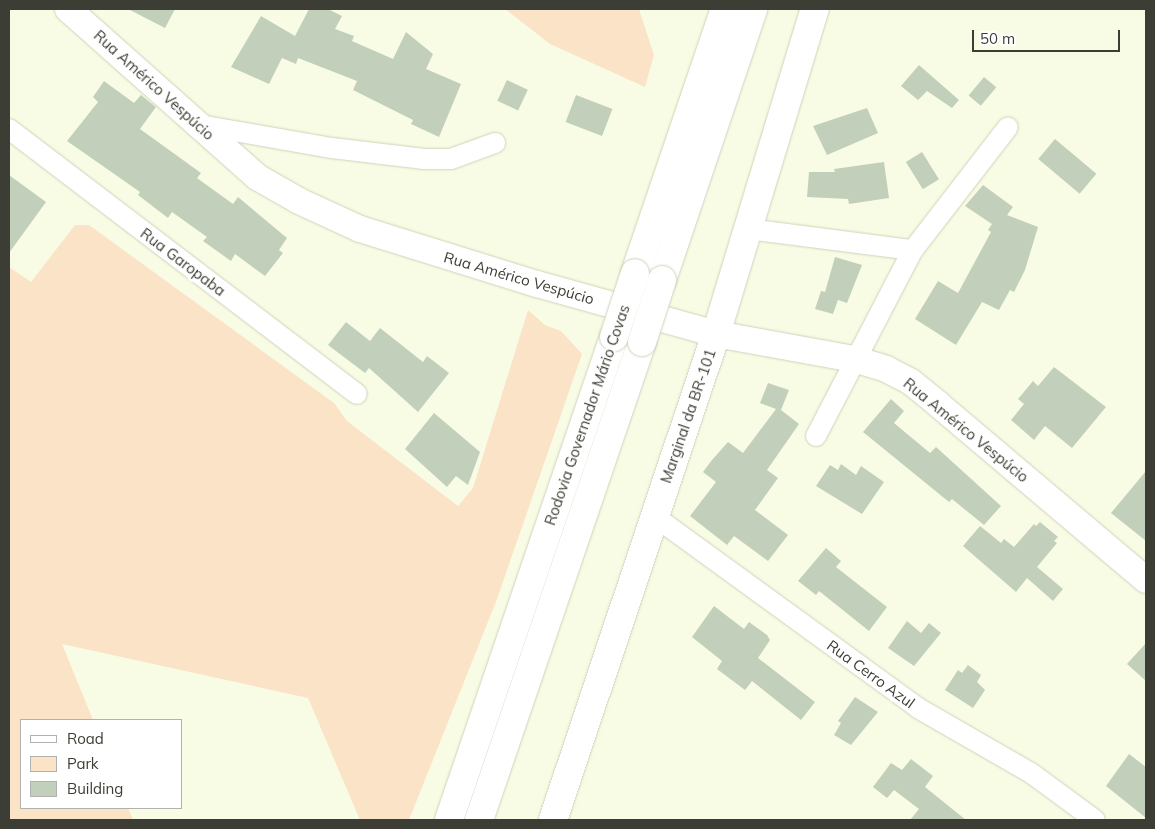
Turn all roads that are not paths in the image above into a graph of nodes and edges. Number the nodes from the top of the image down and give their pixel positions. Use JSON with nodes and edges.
{"nodes":[{"id":1,"x":68,"y":9,"type":"edge"},
{"id":2,"x":725,"y":9,"type":"edge"},
{"id":3,"x":753,"y":9,"type":"edge"},
{"id":4,"x":815,"y":9,"type":"edge"},
{"id":5,"x":200,"y":125,"type":"junction"},
{"id":6,"x":1008,"y":126,"type":"dead end"},
{"id":7,"x":9,"y":129,"type":"edge"},
{"id":8,"x":495,"y":143,"type":"dead end"},
{"id":9,"x":748,"y":229,"type":"junction"},
{"id":10,"x":913,"y":250,"type":"junction"},
{"id":11,"x":716,"y":334,"type":"junction"},
{"id":12,"x":854,"y":359,"type":"junction"},
{"id":13,"x":356,"y":394,"type":"dead end"},
{"id":14,"x":816,"y":436,"type":"dead end"},
{"id":15,"x":654,"y":516,"type":"junction"},
{"id":16,"x":1146,"y":580,"type":"edge"},
{"id":17,"x":449,"y":820,"type":"edge"},
{"id":18,"x":479,"y":820,"type":"edge"},
{"id":19,"x":553,"y":820,"type":"edge"},
{"id":20,"x":1095,"y":820,"type":"edge"}],
"edges":[{"from":1,"to":5,"type":"street","name":"Rua Américo Vespúcio"},
{"from":2,"to":17,"type":"main road","name":"Rodovia Governador Mário Covas","bridge":true},
{"from":3,"to":18,"type":"main road","name":"Rodovia Governador Mário Covas","bridge":true},
{"from":4,"to":9,"type":"main road","name":"Marginal da BR-101"},
{"from":5,"to":8,"type":"street"},
{"from":5,"to":11,"type":"street","name":"Rua Américo Vespúcio"},
{"from":6,"to":10,"type":"street"},
{"from":7,"to":13,"type":"street","name":"Rua Garopaba"},
{"from":9,"to":10,"type":"street"},
{"from":9,"to":11,"type":"main road","name":"Marginal da BR-101"},
{"from":10,"to":12,"type":"street"},
{"from":11,"to":12,"type":"street","name":"Rua Américo Vespúcio"},
{"from":11,"to":15,"type":"main road","name":"Marginal da BR-101"},
{"from":12,"to":14,"type":"street"},
{"from":12,"to":16,"type":"street","name":"Rua Américo Vespúcio"},
{"from":15,"to":19,"type":"main road","name":"Marginal da BR-101"},
{"from":15,"to":20,"type":"street","name":"Rua Cerro Azul"}]}
